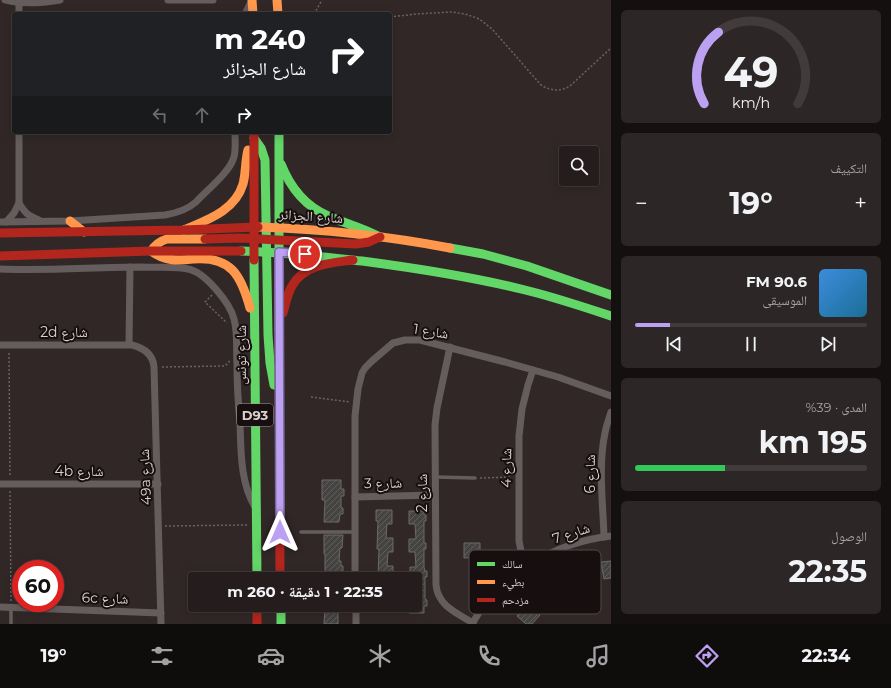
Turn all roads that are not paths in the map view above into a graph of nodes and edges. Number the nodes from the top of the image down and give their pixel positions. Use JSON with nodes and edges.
{"nodes":[{"id":1,"x":5,"y":0,"type":"edge"},
{"id":2,"x":60,"y":0,"type":"edge"},
{"id":3,"x":168,"y":0,"type":"edge"},
{"id":4,"x":213,"y":0,"type":"edge"},
{"id":5,"x":252,"y":0,"type":"edge"},
{"id":6,"x":277,"y":0,"type":"edge"},
{"id":7,"x":19,"y":2,"type":"edge"},
{"id":8,"x":246,"y":12,"type":"edge"},
{"id":9,"x":253,"y":12,"type":"edge"},
{"id":10,"x":278,"y":12,"type":"edge"},
{"id":11,"x":19,"y":134,"type":"edge"},
{"id":12,"x":235,"y":134,"type":"edge"},
{"id":13,"x":279,"y":134,"type":"edge"},
{"id":14,"x":254,"y":135,"type":"edge"},
{"id":15,"x":279,"y":159,"type":"junction"},
{"id":16,"x":19,"y":203,"type":"junction"},
{"id":17,"x":42,"y":221,"type":"junction"},
{"id":18,"x":70,"y":221,"type":"junction"},
{"id":19,"x":3,"y":222,"type":"edge"},
{"id":20,"x":254,"y":227,"type":"junction"},
{"id":21,"x":265,"y":227,"type":"junction"},
{"id":22,"x":279,"y":228,"type":"junction"},
{"id":23,"x":184,"y":230,"type":"junction"},
{"id":24,"x":84,"y":232,"type":"junction"},
{"id":25,"x":0,"y":233,"type":"edge"},
{"id":26,"x":380,"y":237,"type":"junction"},
{"id":27,"x":254,"y":239,"type":"junction"},
{"id":28,"x":266,"y":239,"type":"junction"},
{"id":29,"x":279,"y":240,"type":"junction"},
{"id":30,"x":150,"y":250,"type":"junction"},
{"id":31,"x":254,"y":251,"type":"junction"},
{"id":32,"x":266,"y":252,"type":"junction"},
{"id":33,"x":279,"y":252,"type":"junction"},
{"id":34,"x":0,"y":256,"type":"edge"},
{"id":35,"x":353,"y":260,"type":"junction"},
{"id":36,"x":130,"y":267,"type":"junction"},
{"id":37,"x":0,"y":269,"type":"edge"},
{"id":38,"x":611,"y":295,"type":"edge"},
{"id":39,"x":611,"y":316,"type":"edge"},
{"id":40,"x":280,"y":323,"type":"junction"},
{"id":41,"x":255,"y":327,"type":"junction"},
{"id":42,"x":129,"y":344,"type":"junction"},
{"id":43,"x":0,"y":345,"type":"edge"},
{"id":44,"x":450,"y":347,"type":"junction"},
{"id":45,"x":533,"y":370,"type":"junction"},
{"id":46,"x":611,"y":396,"type":"edge"},
{"id":47,"x":280,"y":411,"type":"junction"},
{"id":48,"x":611,"y":412,"type":"edge"},
{"id":49,"x":435,"y":477,"type":"junction"},
{"id":50,"x":475,"y":478,"type":"dead end"},
{"id":51,"x":0,"y":484,"type":"edge"},
{"id":52,"x":158,"y":484,"type":"junction"},
{"id":53,"x":435,"y":495,"type":"junction"},
{"id":54,"x":355,"y":497,"type":"junction"},
{"id":55,"x":257,"y":511,"type":"junction"},
{"id":56,"x":301,"y":532,"type":"dead end"},
{"id":57,"x":355,"y":532,"type":"junction"},
{"id":58,"x":607,"y":536,"type":"edge"},
{"id":59,"x":520,"y":550,"type":"edge"},
{"id":60,"x":558,"y":550,"type":"edge"},
{"id":61,"x":257,"y":572,"type":"edge"},
{"id":62,"x":280,"y":572,"type":"edge"},
{"id":63,"x":355,"y":572,"type":"edge"},
{"id":64,"x":0,"y":607,"type":"edge"},
{"id":65,"x":11,"y":607,"type":"junction"},
{"id":66,"x":257,"y":612,"type":"edge"},
{"id":67,"x":280,"y":612,"type":"edge"},
{"id":68,"x":356,"y":612,"type":"edge"},
{"id":69,"x":161,"y":613,"type":"junction"},
{"id":70,"x":478,"y":614,"type":"edge"},
{"id":71,"x":472,"y":623,"type":"edge"},
{"id":72,"x":11,"y":624,"type":"edge"},
{"id":73,"x":162,"y":624,"type":"edge"},
{"id":74,"x":257,"y":624,"type":"edge"},
{"id":75,"x":281,"y":624,"type":"edge"},
{"id":76,"x":356,"y":624,"type":"edge"}],
"edges":[{"from":1,"to":7,"type":"street"},
{"from":2,"to":7,"type":"street"},
{"from":3,"to":4,"type":"street"},
{"from":5,"to":8,"type":"street"},
{"from":5,"to":9,"type":"main road"},
{"from":6,"to":10,"type":"main road"},
{"from":11,"to":16,"type":"street"},
{"from":12,"to":18,"type":"street"},
{"from":13,"to":15,"type":"main road","number":"D93"},
{"from":14,"to":20,"type":"main road","name":"شارع تونس","number":"D93"},
{"from":14,"to":21,"type":"main road"},
{"from":14,"to":23,"type":"main road"},
{"from":15,"to":22,"type":"main road","number":"D93"},
{"from":15,"to":26,"type":"main road"},
{"from":16,"to":17,"type":"street"},
{"from":16,"to":19,"type":"street"},
{"from":17,"to":18,"type":"street"},
{"from":17,"to":19,"type":"street"},
{"from":18,"to":24,"type":"main road"},
{"from":20,"to":21,"type":"main road","name":"شارع الجزائر"},
{"from":20,"to":23,"type":"main road","name":"شارع الجزائر"},
{"from":20,"to":27,"type":"main road","name":"شارع تونس","number":"D93"},
{"from":21,"to":22,"type":"main road","name":"شارع الجزائر"},
{"from":21,"to":28,"type":"main road"},
{"from":22,"to":26,"type":"main road","name":"شارع الجزائر"},
{"from":22,"to":29,"type":"main road","number":"D93"},
{"from":23,"to":24,"type":"main road","name":"شارع الجزائر"},
{"from":24,"to":25,"type":"main road","name":"شارع الجزائر"},
{"from":26,"to":29,"type":"main road"},
{"from":26,"to":38,"type":"main road","name":"شارع الجزائر"},
{"from":27,"to":28,"type":"main road"},
{"from":27,"to":30,"type":"main road"},
{"from":27,"to":31,"type":"main road","name":"شارع تونس","number":"D93"},
{"from":28,"to":29,"type":"main road"},
{"from":28,"to":32,"type":"main road"},
{"from":29,"to":33,"type":"main road","number":"D93"},
{"from":30,"to":31,"type":"main road"},
{"from":30,"to":34,"type":"main road"},
{"from":30,"to":41,"type":"main road"},
{"from":31,"to":32,"type":"main road"},
{"from":31,"to":41,"type":"main road","name":"شارع تونس","number":"D93"},
{"from":32,"to":33,"type":"main road"},
{"from":32,"to":47,"type":"main road"},
{"from":33,"to":35,"type":"main road"},
{"from":33,"to":40,"type":"main road","number":"D93"},
{"from":35,"to":39,"type":"main road"},
{"from":35,"to":40,"type":"main road"},
{"from":36,"to":37,"type":"street"},
{"from":36,"to":42,"type":"street"},
{"from":36,"to":55,"type":"street"},
{"from":40,"to":47,"type":"main road","number":"D93"},
{"from":41,"to":55,"type":"main road","name":"شارع تونس","number":"D93"},
{"from":42,"to":43,"type":"street","name":"2d شارع"},
{"from":42,"to":52,"type":"street","name":"49a شارع"},
{"from":44,"to":45,"type":"street","name":"شارع 1"},
{"from":44,"to":49,"type":"street","name":"شارع 2"},
{"from":44,"to":54,"type":"street","name":"شارع 1"},
{"from":45,"to":46,"type":"street","name":"شارع 1"},
{"from":45,"to":59,"type":"street","name":"شارع 4"},
{"from":47,"to":62,"type":"main road","number":"D93"},
{"from":48,"to":58,"type":"street","name":"شارع 6"},
{"from":49,"to":50,"type":"lane"},
{"from":49,"to":53,"type":"street","name":"شارع 2"},
{"from":51,"to":52,"type":"street","name":"4b شارع"},
{"from":52,"to":69,"type":"street","name":"49a شارع"},
{"from":53,"to":54,"type":"street","name":"شارع 3"},
{"from":53,"to":71,"type":"street","name":"شارع 2"},
{"from":54,"to":57,"type":"street","name":"شارع 1"},
{"from":55,"to":61,"type":"main road","name":"شارع تونس","number":"D93"},
{"from":56,"to":57,"type":"lane"},
{"from":57,"to":63,"type":"street","name":"شارع 1"},
{"from":58,"to":60,"type":"street","name":"شارع 7"},
{"from":64,"to":65,"type":"street","name":"6c شارع"},
{"from":65,"to":69,"type":"street","name":"6c شارع"},
{"from":65,"to":72,"type":"lane"},
{"from":66,"to":74,"type":"main road"},
{"from":67,"to":75,"type":"main road"},
{"from":68,"to":76,"type":"street"},
{"from":69,"to":73,"type":"street","name":"49a شارع"},
{"from":70,"to":71,"type":"street","name":"شارع 7"}]}
